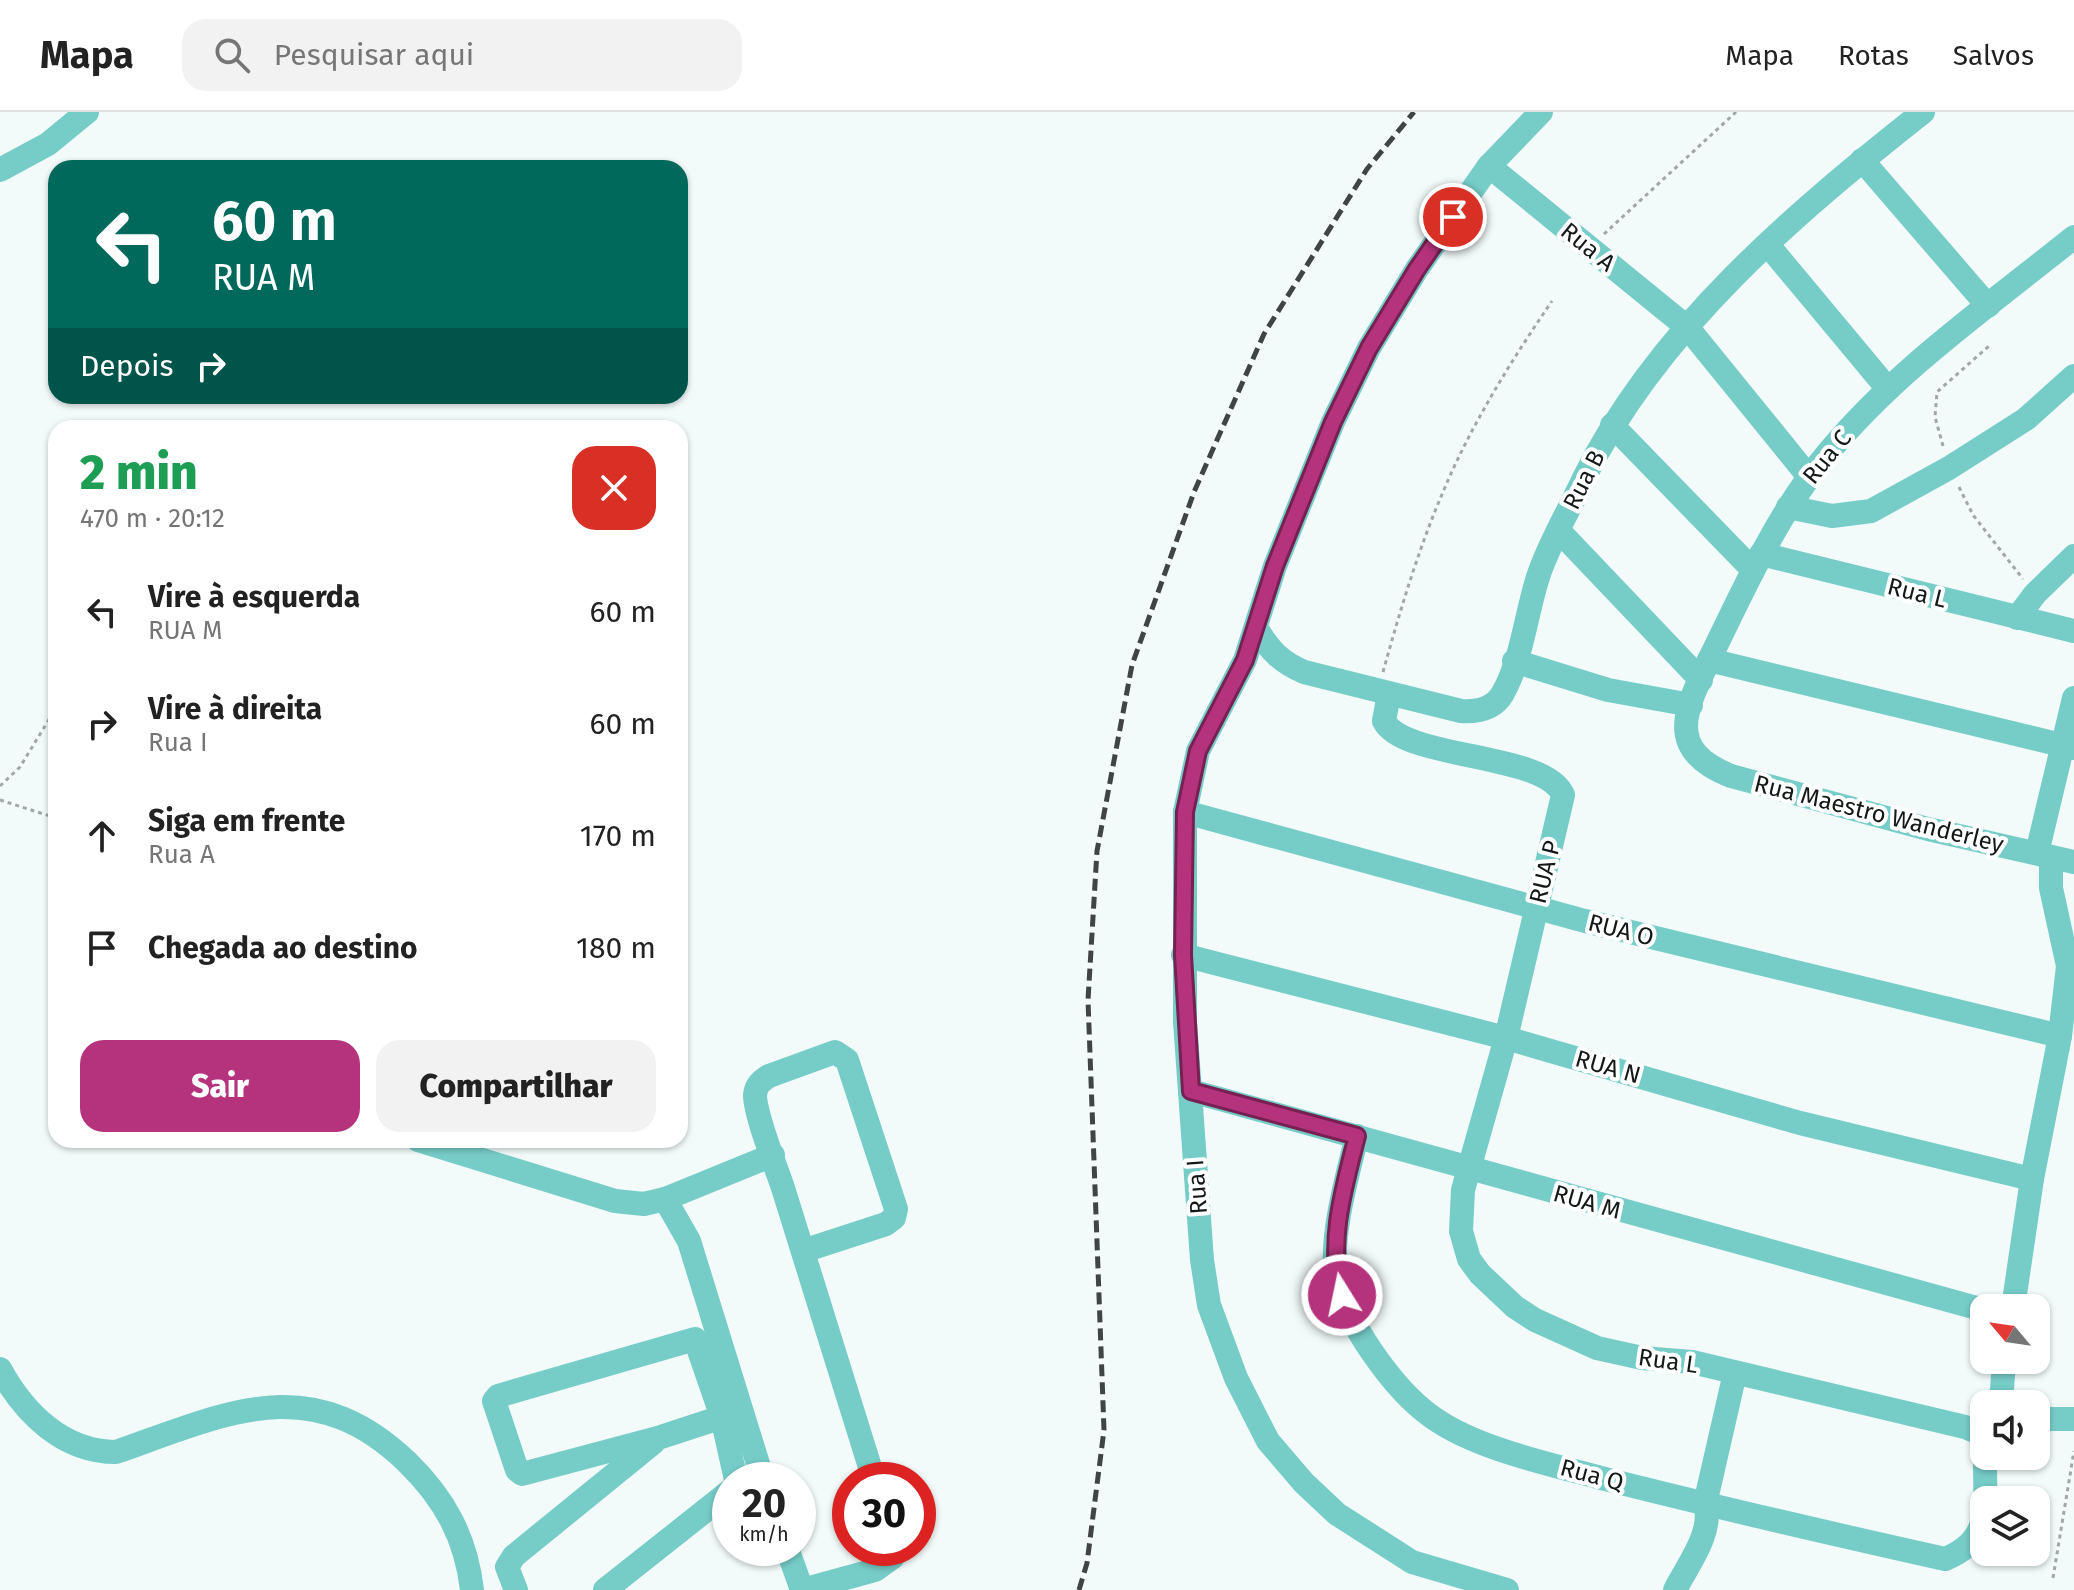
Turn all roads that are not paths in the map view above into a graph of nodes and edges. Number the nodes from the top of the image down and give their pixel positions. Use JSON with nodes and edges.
{"nodes":[{"id":1,"x":87,"y":112,"type":"edge"},
{"id":2,"x":1541,"y":112,"type":"edge"},
{"id":3,"x":1923,"y":112,"type":"edge"},
{"id":4,"x":1862,"y":160,"type":"junction"},
{"id":5,"x":1489,"y":166,"type":"junction"},
{"id":6,"x":0,"y":170,"type":"edge"},
{"id":7,"x":2074,"y":237,"type":"edge"},
{"id":8,"x":1768,"y":245,"type":"junction"},
{"id":9,"x":1988,"y":306,"type":"junction"},
{"id":10,"x":1688,"y":328,"type":"junction"},
{"id":11,"x":2074,"y":376,"type":"edge"},
{"id":12,"x":1888,"y":389,"type":"junction"},
{"id":13,"x":1612,"y":425,"type":"junction"},
{"id":14,"x":1809,"y":477,"type":"junction"},
{"id":15,"x":1788,"y":507,"type":"junction"},
{"id":16,"x":1559,"y":531,"type":"junction"},
{"id":17,"x":2074,"y":556,"type":"edge"},
{"id":18,"x":1757,"y":562,"type":"junction"},
{"id":19,"x":2017,"y":618,"type":"junction"},
{"id":20,"x":2074,"y":631,"type":"edge"},
{"id":21,"x":1254,"y":637,"type":"junction"},
{"id":22,"x":1514,"y":661,"type":"junction"},
{"id":23,"x":1705,"y":670,"type":"junction"},
{"id":24,"x":1384,"y":693,"type":"junction"},
{"id":25,"x":2074,"y":698,"type":"edge"},
{"id":26,"x":1691,"y":705,"type":"junction"},
{"id":27,"x":2068,"y":746,"type":"edge"},
{"id":28,"x":1692,"y":751,"type":"joint"},
{"id":29,"x":1185,"y":812,"type":"junction"},
{"id":30,"x":2054,"y":857,"type":"edge"},
{"id":31,"x":1536,"y":908,"type":"junction"},
{"id":32,"x":1183,"y":955,"type":"junction"},
{"id":33,"x":2060,"y":1036,"type":"junction"},
{"id":34,"x":1506,"y":1038,"type":"junction"},
{"id":35,"x":1191,"y":1091,"type":"junction"},
{"id":36,"x":1357,"y":1136,"type":"junction"},
{"id":37,"x":445,"y":1148,"type":"edge"},
{"id":38,"x":773,"y":1155,"type":"junction"},
{"id":39,"x":1469,"y":1168,"type":"junction"},
{"id":40,"x":2032,"y":1179,"type":"junction"},
{"id":41,"x":665,"y":1199,"type":"junction"},
{"id":42,"x":803,"y":1251,"type":"junction"},
{"id":43,"x":2015,"y":1294,"type":"edge"},
{"id":44,"x":1970,"y":1306,"type":"edge"},
{"id":45,"x":0,"y":1369,"type":"edge"},
{"id":46,"x":1735,"y":1373,"type":"junction"},
{"id":47,"x":722,"y":1417,"type":"junction"},
{"id":48,"x":2050,"y":1419,"type":"edge"},
{"id":49,"x":2074,"y":1419,"type":"edge"},
{"id":50,"x":1970,"y":1429,"type":"edge"},
{"id":51,"x":661,"y":1437,"type":"junction"},
{"id":52,"x":732,"y":1462,"type":"edge"},
{"id":53,"x":757,"y":1462,"type":"edge"},
{"id":54,"x":868,"y":1462,"type":"edge"},
{"id":55,"x":1985,"y":1470,"type":"edge"},
{"id":56,"x":1705,"y":1504,"type":"junction"},
{"id":57,"x":712,"y":1505,"type":"edge"},
{"id":58,"x":793,"y":1566,"type":"edge"},
{"id":59,"x":881,"y":1566,"type":"edge"},
{"id":60,"x":472,"y":1590,"type":"edge"},
{"id":61,"x":516,"y":1590,"type":"edge"},
{"id":62,"x":605,"y":1590,"type":"edge"},
{"id":63,"x":802,"y":1590,"type":"edge"},
{"id":64,"x":1507,"y":1590,"type":"edge"},
{"id":65,"x":1675,"y":1590,"type":"edge"}],
"edges":[{"from":1,"to":6,"type":"street"},
{"from":2,"to":5,"type":"street"},
{"from":3,"to":4,"type":"street","name":"Rua B"},
{"from":4,"to":8,"type":"street","name":"Rua B"},
{"from":4,"to":9,"type":"street"},
{"from":5,"to":10,"type":"street","name":"Rua A"},
{"from":5,"to":21,"type":"street"},
{"from":7,"to":9,"type":"street","name":"Rua C"},
{"from":8,"to":10,"type":"street","name":"Rua B"},
{"from":8,"to":12,"type":"street"},
{"from":9,"to":12,"type":"street","name":"Rua C"},
{"from":10,"to":13,"type":"street","name":"Rua B"},
{"from":10,"to":14,"type":"street","name":"Rua A"},
{"from":11,"to":15,"type":"street"},
{"from":12,"to":14,"type":"street","name":"Rua C"},
{"from":13,"to":16,"type":"street","name":"Rua B"},
{"from":13,"to":18,"type":"street"},
{"from":14,"to":15,"type":"street","name":"Rua C"},
{"from":15,"to":18,"type":"street","name":"Rua C"},
{"from":16,"to":22,"type":"street","name":"Rua B"},
{"from":16,"to":23,"type":"street"},
{"from":17,"to":19,"type":"street"},
{"from":18,"to":19,"type":"street","name":"Rua L"},
{"from":18,"to":23,"type":"street","name":"Rua C"},
{"from":19,"to":20,"type":"street","name":"Rua L"},
{"from":21,"to":24,"type":"street","name":"Rua B"},
{"from":21,"to":29,"type":"street","name":"Rua I"},
{"from":22,"to":24,"type":"street","name":"Rua B"},
{"from":22,"to":26,"type":"street"},
{"from":23,"to":26,"type":"street","name":"Rua C"},
{"from":23,"to":27,"type":"street"},
{"from":24,"to":31,"type":"street","name":"RUA P"},
{"from":25,"to":27,"type":"street"},
{"from":26,"to":28,"type":"street","name":"Rua C"},
{"from":27,"to":30,"type":"street"},
{"from":28,"to":30,"type":"street","name":"Rua Maestro Wanderley"},
{"from":29,"to":31,"type":"street","name":"RUA O"},
{"from":29,"to":32,"type":"street","name":"Rua I"},
{"from":30,"to":33,"type":"street"},
{"from":31,"to":33,"type":"street","name":"RUA O"},
{"from":31,"to":34,"type":"street","name":"RUA P"},
{"from":32,"to":34,"type":"street","name":"RUA N"},
{"from":32,"to":35,"type":"street","name":"Rua I"},
{"from":33,"to":40,"type":"street"},
{"from":34,"to":39,"type":"street","name":"RUA P"},
{"from":34,"to":40,"type":"street","name":"RUA N"},
{"from":35,"to":36,"type":"street","name":"RUA M"},
{"from":35,"to":64,"type":"street","name":"Rua I"},
{"from":36,"to":39,"type":"street","name":"RUA M"},
{"from":36,"to":56,"type":"street","name":"Rua Q"},
{"from":37,"to":41,"type":"street"},
{"from":38,"to":41,"type":"street"},
{"from":38,"to":42,"type":"street"},
{"from":38,"to":42,"type":"street"},
{"from":39,"to":44,"type":"street","name":"RUA M"},
{"from":39,"to":46,"type":"street","name":"Rua L"},
{"from":40,"to":43,"type":"street"},
{"from":41,"to":53,"type":"street"},
{"from":42,"to":54,"type":"street"},
{"from":45,"to":60,"type":"street"},
{"from":46,"to":50,"type":"street","name":"Rua L"},
{"from":46,"to":56,"type":"street"},
{"from":47,"to":51,"type":"street"},
{"from":47,"to":51,"type":"street"},
{"from":47,"to":52,"type":"street"},
{"from":48,"to":49,"type":"street"},
{"from":51,"to":61,"type":"street"},
{"from":55,"to":56,"type":"street","name":"Rua Q"},
{"from":56,"to":65,"type":"street"},
{"from":57,"to":62,"type":"street"},
{"from":58,"to":63,"type":"street"},
{"from":59,"to":63,"type":"street"}]}
